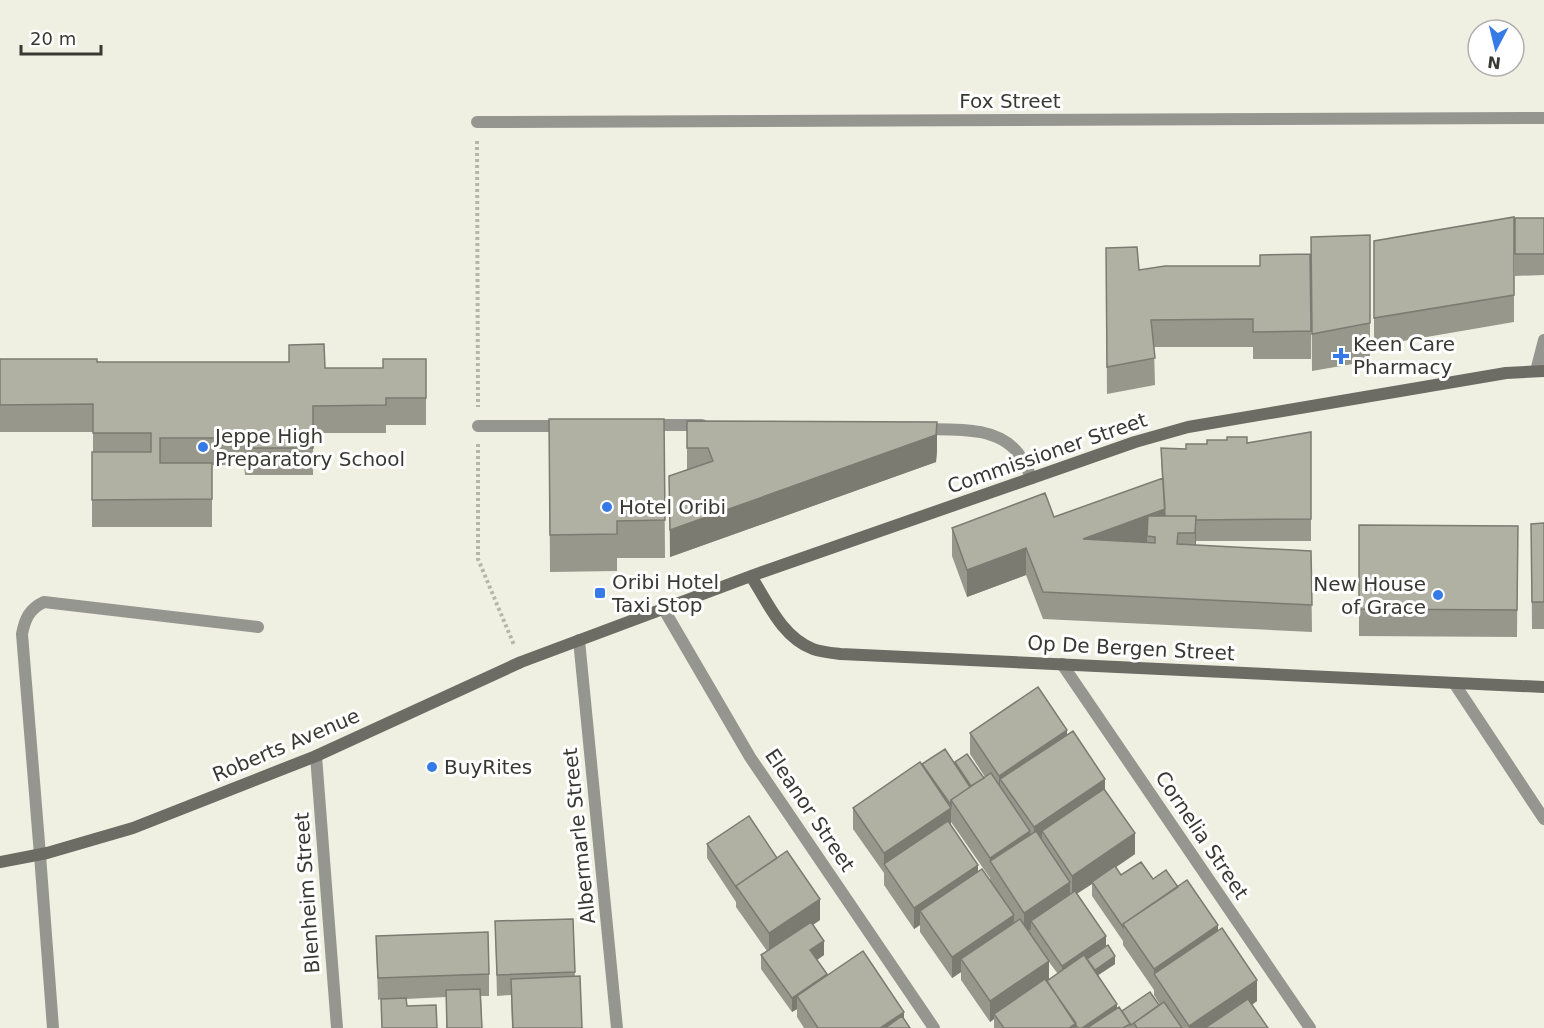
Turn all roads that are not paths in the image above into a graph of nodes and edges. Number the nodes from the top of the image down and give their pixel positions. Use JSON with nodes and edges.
{"nodes":[{"id":1,"x":1544,"y":118,"type":"edge"},
{"id":2,"x":477,"y":122,"type":"road end"},
{"id":3,"x":1544,"y":340,"type":"edge"},
{"id":4,"x":1540,"y":371,"type":"edge"},
{"id":5,"x":710,"y":424,"type":"edge"},
{"id":6,"x":640,"y":425,"type":"edge"},
{"id":7,"x":478,"y":426,"type":"road end"},
{"id":8,"x":571,"y":426,"type":"edge"},
{"id":9,"x":910,"y":429,"type":"edge"},
{"id":10,"x":1032,"y":478,"type":"junction"},
{"id":11,"x":752,"y":576,"type":"junction"},
{"id":12,"x":663,"y":608,"type":"junction"},
{"id":13,"x":258,"y":627,"type":"dead end"},
{"id":14,"x":579,"y":640,"type":"junction"},
{"id":15,"x":1062,"y":664,"type":"junction"},
{"id":16,"x":1454,"y":683,"type":"junction"},
{"id":17,"x":1544,"y":687,"type":"edge"},
{"id":18,"x":316,"y":756,"type":"junction"},
{"id":19,"x":1544,"y":819,"type":"edge"},
{"id":20,"x":40,"y":855,"type":"junction"},
{"id":21,"x":0,"y":862,"type":"edge"},
{"id":22,"x":53,"y":1028,"type":"edge"},
{"id":23,"x":337,"y":1028,"type":"edge"},
{"id":24,"x":617,"y":1028,"type":"edge"},
{"id":25,"x":934,"y":1028,"type":"edge"},
{"id":26,"x":1310,"y":1028,"type":"edge"}],
"edges":[{"from":1,"to":2,"type":"street","name":"Fox Street"},
{"from":3,"to":4,"type":"street"},
{"from":4,"to":10,"type":"main road","name":"Commissioner Street"},
{"from":5,"to":6,"type":"street"},
{"from":7,"to":8,"type":"street"},
{"from":9,"to":10,"type":"street"},
{"from":10,"to":11,"type":"main road","name":"Commissioner Street"},
{"from":11,"to":12,"type":"main road","name":"Commissioner Street"},
{"from":11,"to":15,"type":"main road","name":"Op De Bergen Street"},
{"from":12,"to":14,"type":"main road","name":"Commissioner Street"},
{"from":12,"to":25,"type":"street","name":"Eleanor Street"},
{"from":13,"to":20,"type":"street"},
{"from":14,"to":18,"type":"main road","name":"Roberts Avenue"},
{"from":14,"to":24,"type":"street","name":"Albermarle Street"},
{"from":15,"to":16,"type":"main road","name":"Op De Bergen Street"},
{"from":15,"to":26,"type":"street","name":"Cornelia Street"},
{"from":16,"to":17,"type":"main road","name":"Op De Bergen Street"},
{"from":16,"to":19,"type":"street"},
{"from":18,"to":20,"type":"main road","name":"Roberts Avenue"},
{"from":18,"to":23,"type":"street","name":"Blenheim Street"},
{"from":20,"to":21,"type":"main road","name":"Roberts Avenue"},
{"from":20,"to":22,"type":"street"}]}
